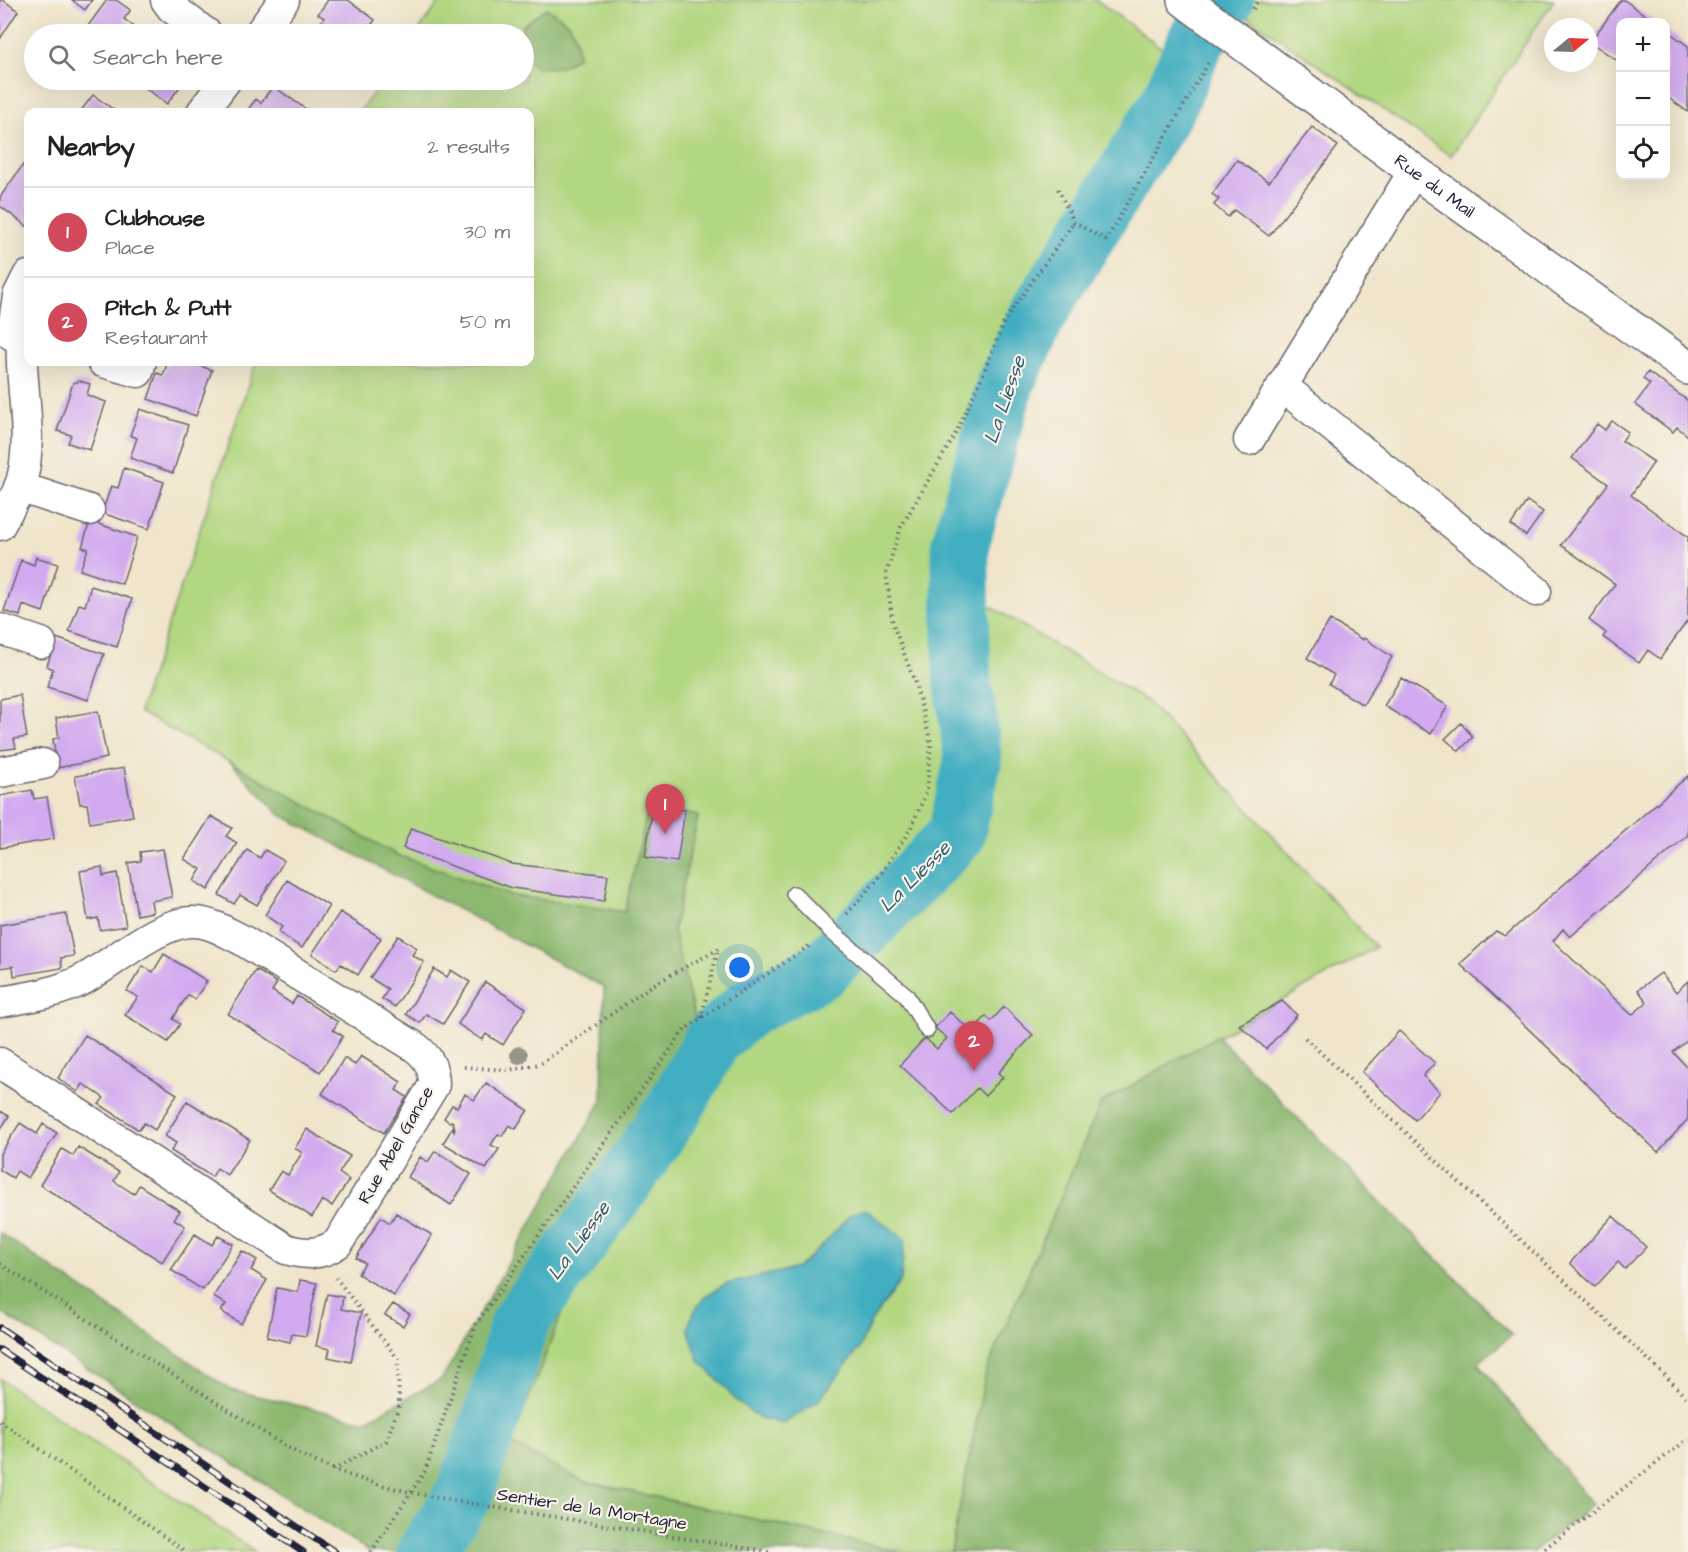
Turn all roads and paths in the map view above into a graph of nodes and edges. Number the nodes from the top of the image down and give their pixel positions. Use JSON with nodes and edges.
{"nodes":[{"id":1,"x":166,"y":0,"type":"edge"},
{"id":2,"x":274,"y":3,"type":"edge"},
{"id":3,"x":1208,"y":18,"type":"edge"},
{"id":4,"x":194,"y":24,"type":"edge"},
{"id":5,"x":264,"y":24,"type":"edge"},
{"id":6,"x":218,"y":90,"type":"edge"},
{"id":7,"x":205,"y":108,"type":"edge"},
{"id":8,"x":1414,"y":171,"type":"junction"},
{"id":9,"x":1058,"y":189,"type":"dead end"},
{"id":10,"x":1074,"y":222,"type":"junction"},
{"id":11,"x":24,"y":284,"type":"edge"},
{"id":12,"x":16,"y":336,"type":"edge"},
{"id":13,"x":117,"y":366,"type":"edge"},
{"id":14,"x":140,"y":366,"type":"edge"},
{"id":15,"x":1688,"y":368,"type":"edge"},
{"id":16,"x":1282,"y":386,"type":"junction"},
{"id":17,"x":1249,"y":440,"type":"dead end"},
{"id":18,"x":19,"y":487,"type":"junction"},
{"id":19,"x":89,"y":510,"type":"dead end"},
{"id":20,"x":0,"y":525,"type":"edge"},
{"id":21,"x":1536,"y":591,"type":"dead end"},
{"id":22,"x":0,"y":629,"type":"edge"},
{"id":23,"x":41,"y":643,"type":"dead end"},
{"id":24,"x":43,"y":764,"type":"dead end"},
{"id":25,"x":0,"y":772,"type":"edge"},
{"id":26,"x":794,"y":894,"type":"dead end"},
{"id":27,"x":834,"y":934,"type":"junction"},
{"id":28,"x":0,"y":1002,"type":"edge"},
{"id":29,"x":701,"y":1018,"type":"junction"},
{"id":30,"x":927,"y":1030,"type":"dead end"},
{"id":31,"x":1305,"y":1038,"type":"dead end"},
{"id":32,"x":0,"y":1063,"type":"edge"},
{"id":33,"x":431,"y":1064,"type":"junction"},
{"id":34,"x":318,"y":1253,"type":"junction"},
{"id":35,"x":0,"y":1263,"type":"edge"},
{"id":36,"x":1688,"y":1400,"type":"edge"},
{"id":37,"x":0,"y":1420,"type":"edge"},
{"id":38,"x":1688,"y":1439,"type":"edge"},
{"id":39,"x":332,"y":1470,"type":"junction"},
{"id":40,"x":410,"y":1493,"type":"junction"},
{"id":41,"x":186,"y":1552,"type":"edge"},
{"id":42,"x":372,"y":1552,"type":"edge"},
{"id":43,"x":769,"y":1552,"type":"edge"},
{"id":44,"x":1540,"y":1552,"type":"edge"}],
"edges":[{"from":1,"to":4,"type":"street"},
{"from":2,"to":5,"type":"street"},
{"from":3,"to":8,"type":"main road","name":"Rue du Mail"},
{"from":3,"to":10,"type":"path"},
{"from":6,"to":7,"type":"street"},
{"from":8,"to":15,"type":"main road","name":"Rue du Mail"},
{"from":8,"to":16,"type":"street"},
{"from":9,"to":10,"type":"path"},
{"from":10,"to":27,"type":"path"},
{"from":11,"to":12,"type":"street"},
{"from":12,"to":18,"type":"street"},
{"from":13,"to":14,"type":"street"},
{"from":16,"to":17,"type":"street"},
{"from":16,"to":21,"type":"street"},
{"from":18,"to":19,"type":"street"},
{"from":18,"to":20,"type":"street"},
{"from":22,"to":23,"type":"street"},
{"from":24,"to":25,"type":"street"},
{"from":26,"to":27,"type":"lane"},
{"from":27,"to":29,"type":"path"},
{"from":27,"to":30,"type":"lane"},
{"from":28,"to":33,"type":"street","name":"Rue Abel Gance"},
{"from":29,"to":33,"type":"path"},
{"from":29,"to":40,"type":"path"},
{"from":31,"to":36,"type":"path"},
{"from":32,"to":34,"type":"street"},
{"from":33,"to":34,"type":"street","name":"Rue Abel Gance"},
{"from":34,"to":39,"type":"path"},
{"from":35,"to":39,"type":"path","name":"Sentier de la Mortagne"},
{"from":37,"to":41,"type":"path"},
{"from":38,"to":44,"type":"path"},
{"from":39,"to":40,"type":"path","name":"Sentier de la Mortagne"},
{"from":40,"to":42,"type":"path"},
{"from":40,"to":43,"type":"path","name":"Sentier de la Mortagne"}]}
